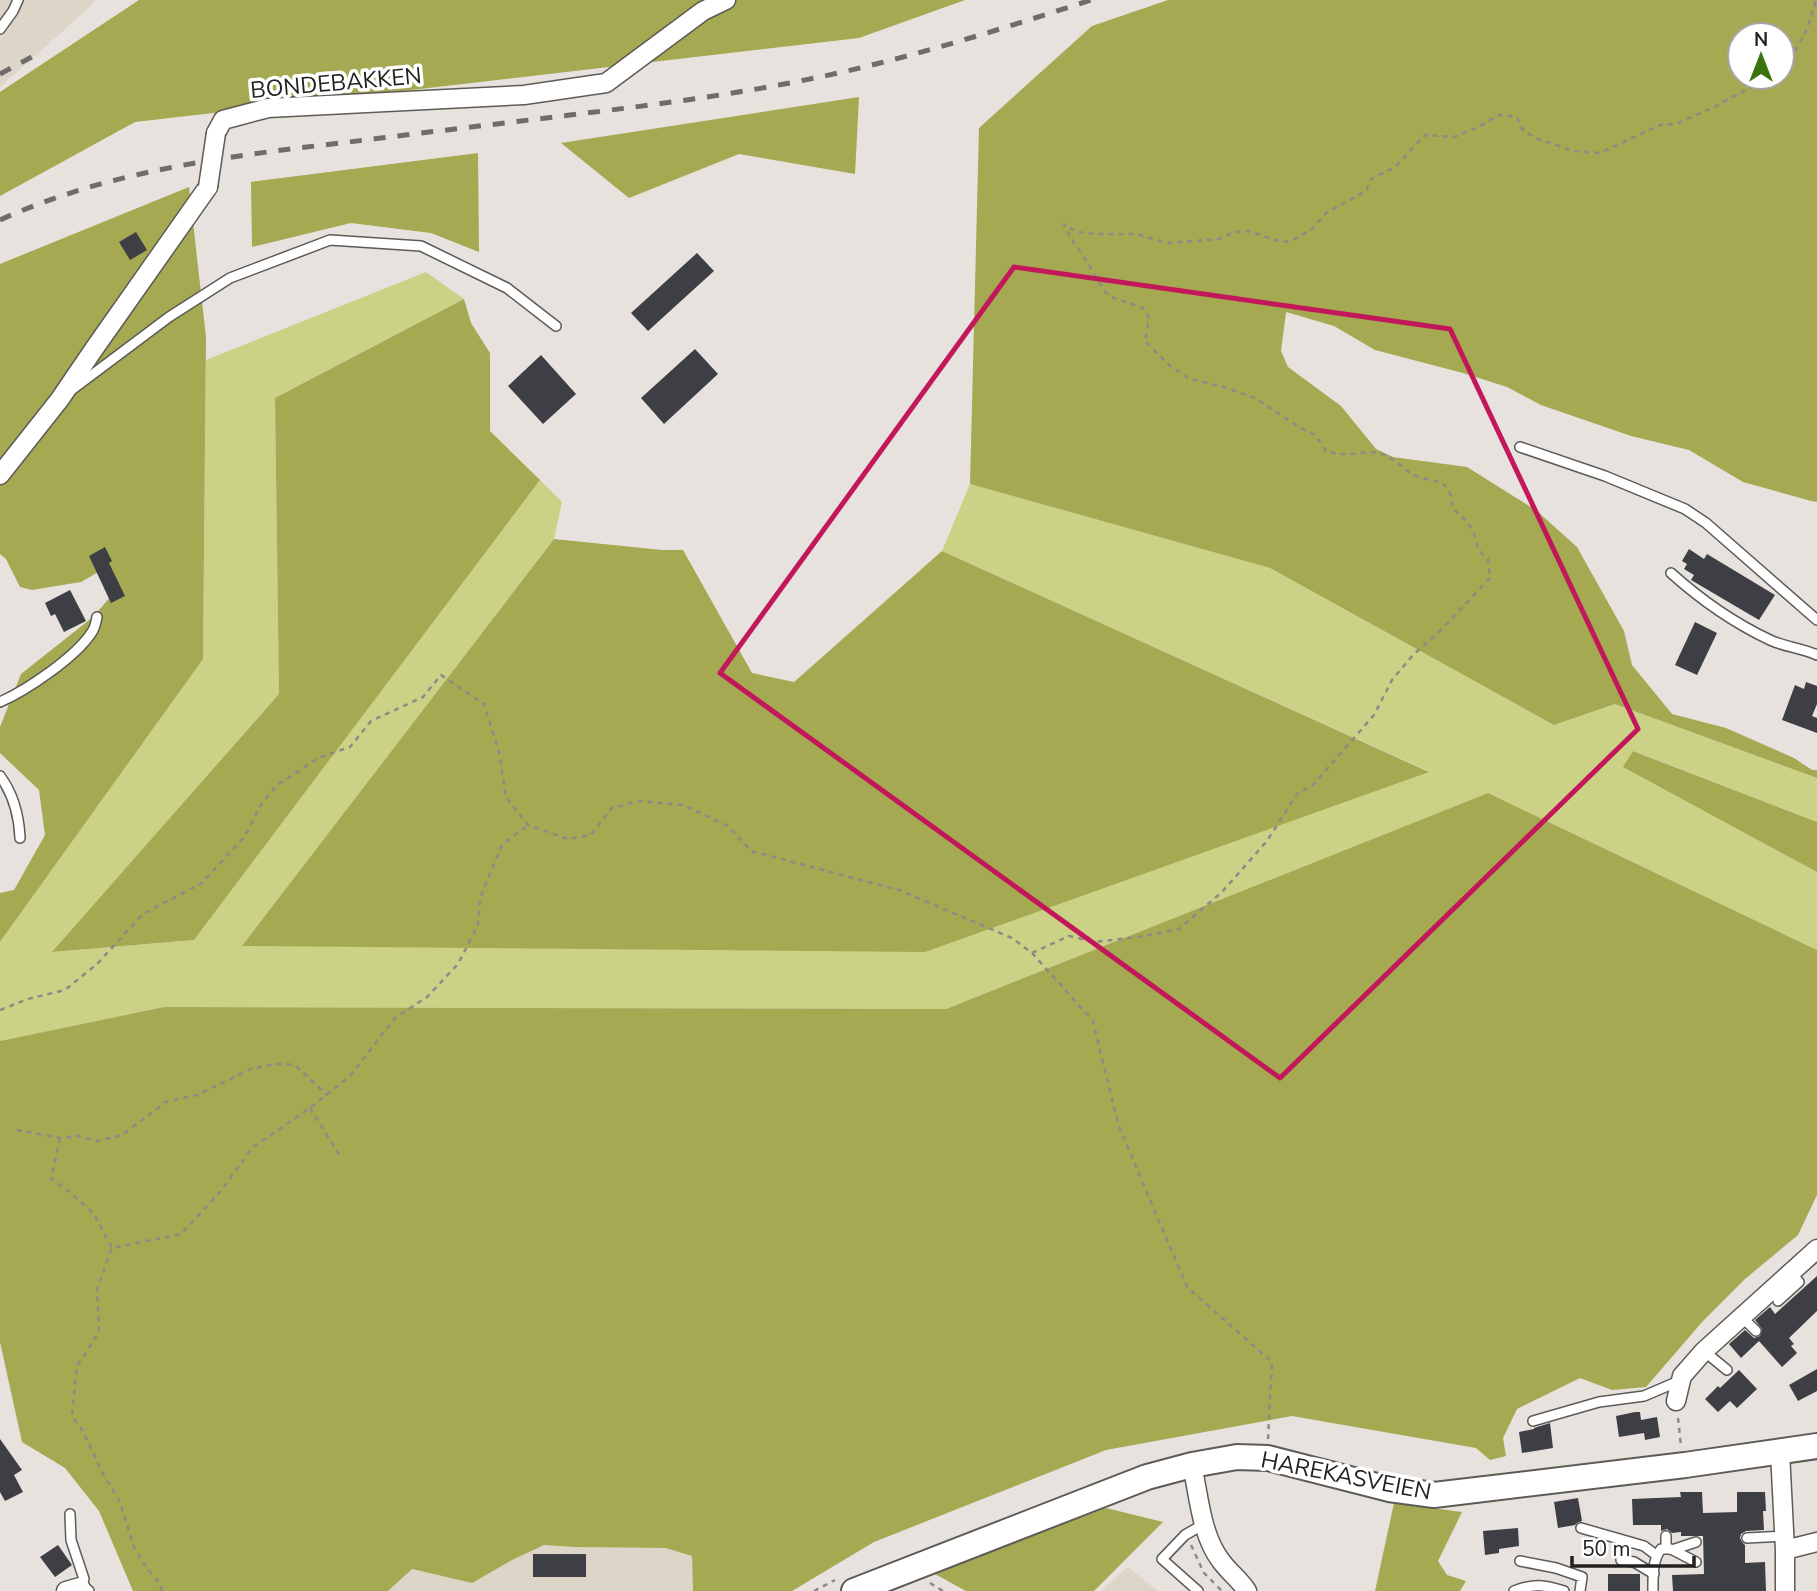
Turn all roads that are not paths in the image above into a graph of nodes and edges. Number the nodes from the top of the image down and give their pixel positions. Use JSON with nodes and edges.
{"nodes":[{"id":1,"x":18,"y":0,"type":"edge"},
{"id":2,"x":726,"y":0,"type":"edge"},
{"id":3,"x":0,"y":29,"type":"edge"},
{"id":4,"x":556,"y":326,"type":"dead end"},
{"id":5,"x":61,"y":398,"type":"junction"},
{"id":6,"x":1520,"y":447,"type":"dead end"},
{"id":7,"x":0,"y":475,"type":"edge"},
{"id":8,"x":1671,"y":573,"type":"dead end"},
{"id":9,"x":97,"y":617,"type":"dead end"},
{"id":10,"x":1817,"y":620,"type":"edge"},
{"id":11,"x":1817,"y":655,"type":"edge"},
{"id":12,"x":0,"y":702,"type":"edge"},
{"id":13,"x":0,"y":776,"type":"edge"},
{"id":14,"x":20,"y":838,"type":"dead end"},
{"id":15,"x":1817,"y":1249,"type":"edge"},
{"id":16,"x":1791,"y":1273,"type":"junction"},
{"id":17,"x":1778,"y":1301,"type":"dead end"},
{"id":18,"x":1742,"y":1317,"type":"junction"},
{"id":19,"x":1756,"y":1331,"type":"dead end"},
{"id":20,"x":1704,"y":1351,"type":"junction"},
{"id":21,"x":1727,"y":1370,"type":"dead end"},
{"id":22,"x":1681,"y":1380,"type":"junction"},
{"id":23,"x":1676,"y":1401,"type":"road end"},
{"id":24,"x":1533,"y":1421,"type":"dead end"},
{"id":25,"x":1817,"y":1446,"type":"edge"},
{"id":26,"x":1780,"y":1452,"type":"junction"},
{"id":27,"x":1192,"y":1465,"type":"junction"},
{"id":28,"x":71,"y":1514,"type":"dead end"},
{"id":29,"x":1204,"y":1524,"type":"junction"},
{"id":30,"x":1581,"y":1528,"type":"dead end"},
{"id":31,"x":1665,"y":1536,"type":"dead end"},
{"id":32,"x":1747,"y":1538,"type":"dead end"},
{"id":33,"x":1696,"y":1542,"type":"dead end"},
{"id":34,"x":1817,"y":1542,"type":"edge"},
{"id":35,"x":1785,"y":1543,"type":"junction"},
{"id":36,"x":1669,"y":1550,"type":"junction"},
{"id":37,"x":1656,"y":1555,"type":"junction"},
{"id":38,"x":1621,"y":1560,"type":"dead end"},
{"id":39,"x":1520,"y":1561,"type":"dead end"},
{"id":40,"x":1696,"y":1562,"type":"dead end"},
{"id":41,"x":1654,"y":1574,"type":"junction"},
{"id":42,"x":78,"y":1590,"type":"edge"},
{"id":43,"x":1559,"y":1590,"type":"edge"},
{"id":44,"x":854,"y":1591,"type":"edge"},
{"id":45,"x":1198,"y":1591,"type":"edge"},
{"id":46,"x":1247,"y":1591,"type":"edge"},
{"id":47,"x":1514,"y":1591,"type":"edge"},
{"id":48,"x":1580,"y":1591,"type":"edge"},
{"id":49,"x":1653,"y":1591,"type":"edge"},
{"id":50,"x":1785,"y":1591,"type":"edge"}],
"edges":[{"from":1,"to":3,"type":"lane"},
{"from":2,"to":5,"type":"street","name":"BONDEBAKKEN","bridge":true},
{"from":4,"to":5,"type":"lane"},
{"from":5,"to":7,"type":"street","name":"BONDEBAKKEN"},
{"from":6,"to":10,"type":"lane"},
{"from":8,"to":11,"type":"lane"},
{"from":9,"to":12,"type":"lane"},
{"from":13,"to":14,"type":"lane"},
{"from":15,"to":16,"type":"street"},
{"from":16,"to":17,"type":"lane"},
{"from":16,"to":18,"type":"street"},
{"from":18,"to":19,"type":"lane"},
{"from":18,"to":20,"type":"street"},
{"from":20,"to":21,"type":"lane"},
{"from":20,"to":22,"type":"street"},
{"from":22,"to":23,"type":"street"},
{"from":22,"to":24,"type":"lane"},
{"from":25,"to":26,"type":"street","name":"HAREKASVEIEN"},
{"from":26,"to":27,"type":"street","name":"HAREKASVEIEN"},
{"from":26,"to":35,"type":"street"},
{"from":27,"to":29,"type":"street"},
{"from":27,"to":44,"type":"street","name":"HAREKASVEIEN"},
{"from":28,"to":42,"type":"lane"},
{"from":29,"to":45,"type":"lane"},
{"from":29,"to":46,"type":"street"},
{"from":30,"to":37,"type":"lane"},
{"from":31,"to":36,"type":"lane"},
{"from":32,"to":35,"type":"lane"},
{"from":33,"to":36,"type":"lane"},
{"from":34,"to":35,"type":"street"},
{"from":35,"to":50,"type":"street"},
{"from":36,"to":37,"type":"lane"},
{"from":36,"to":40,"type":"lane"},
{"from":37,"to":41,"type":"lane"},
{"from":38,"to":41,"type":"lane"},
{"from":39,"to":48,"type":"lane"},
{"from":41,"to":49,"type":"lane"},
{"from":43,"to":47,"type":"lane"}]}
